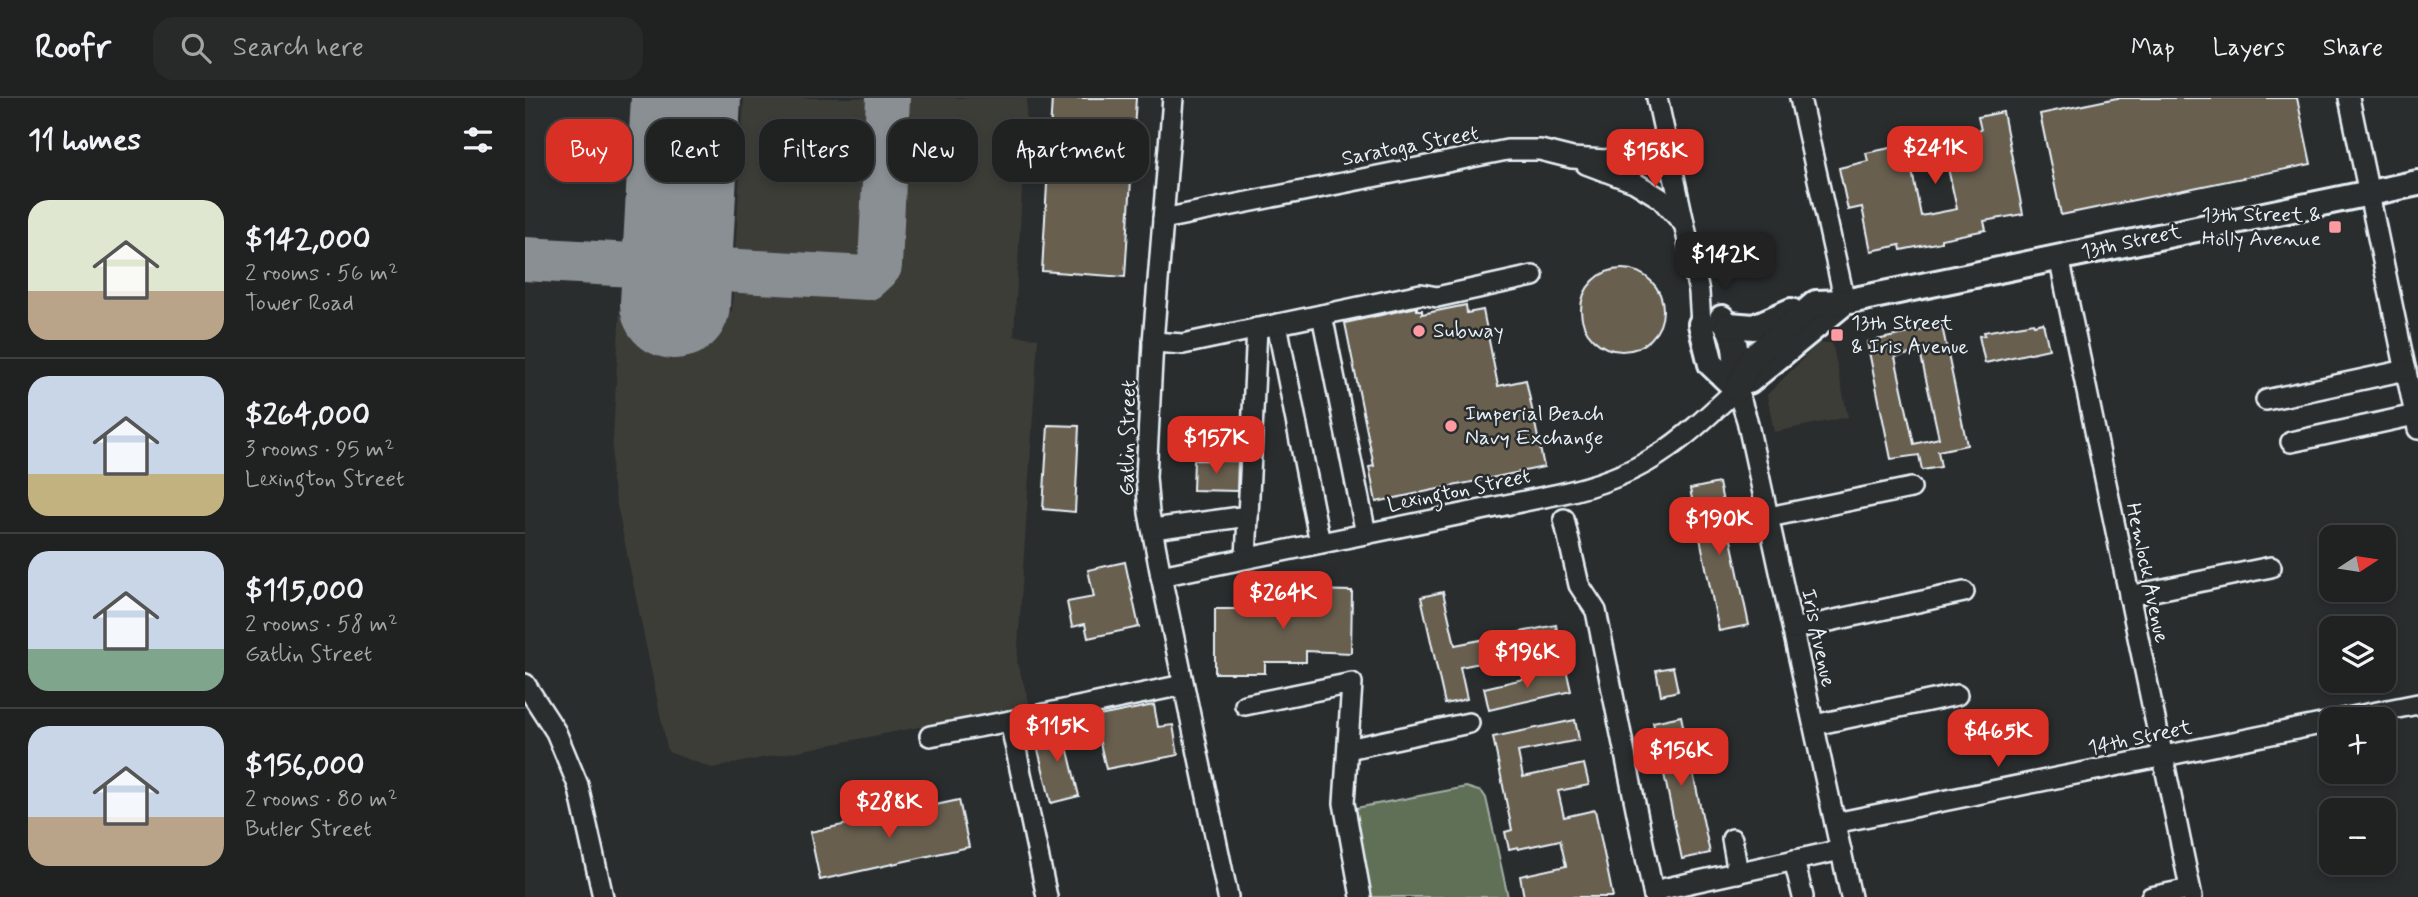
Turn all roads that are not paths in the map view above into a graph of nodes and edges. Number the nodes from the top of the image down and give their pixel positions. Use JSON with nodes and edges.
{"nodes":[{"id":1,"x":1173,"y":98,"type":"edge"},
{"id":2,"x":1657,"y":98,"type":"edge"},
{"id":3,"x":1800,"y":98,"type":"edge"},
{"id":4,"x":2349,"y":98,"type":"edge"},
{"id":5,"x":1666,"y":144,"type":"junction"},
{"id":6,"x":1572,"y":158,"type":"junction"},
{"id":7,"x":2418,"y":183,"type":"edge"},
{"id":8,"x":2369,"y":193,"type":"junction"},
{"id":9,"x":1163,"y":219,"type":"junction"},
{"id":10,"x":1683,"y":223,"type":"junction"},
{"id":11,"x":2059,"y":257,"type":"junction"},
{"id":12,"x":1533,"y":276,"type":"dead end"},
{"id":13,"x":1845,"y":302,"type":"junction"},
{"id":14,"x":1816,"y":303,"type":"junction"},
{"id":15,"x":1322,"y":315,"type":"junction"},
{"id":16,"x":1718,"y":323,"type":"junction"},
{"id":17,"x":1267,"y":326,"type":"junction"},
{"id":18,"x":1153,"y":342,"type":"junction"},
{"id":19,"x":2406,"y":370,"type":"junction"},
{"id":20,"x":1737,"y":389,"type":"junction"},
{"id":21,"x":2266,"y":400,"type":"dead end"},
{"id":22,"x":2416,"y":422,"type":"edge"},
{"id":23,"x":2291,"y":442,"type":"dead end"},
{"id":24,"x":1911,"y":488,"type":"dead end"},
{"id":25,"x":1248,"y":516,"type":"junction"},
{"id":26,"x":1769,"y":517,"type":"junction"},
{"id":27,"x":1565,"y":519,"type":"dead end"},
{"id":28,"x":1153,"y":529,"type":"junction"},
{"id":29,"x":1366,"y":534,"type":"junction"},
{"id":30,"x":1320,"y":543,"type":"junction"},
{"id":31,"x":1246,"y":558,"type":"junction"},
{"id":32,"x":2271,"y":567,"type":"dead end"},
{"id":33,"x":1161,"y":576,"type":"junction"},
{"id":34,"x":1964,"y":592,"type":"dead end"},
{"id":35,"x":2129,"y":597,"type":"junction"},
{"id":36,"x":1793,"y":629,"type":"junction"},
{"id":37,"x":525,"y":684,"type":"edge"},
{"id":38,"x":1184,"y":685,"type":"junction"},
{"id":39,"x":1957,"y":695,"type":"dead end"},
{"id":40,"x":2418,"y":704,"type":"edge"},
{"id":41,"x":1245,"y":705,"type":"dead end"},
{"id":42,"x":2396,"y":708,"type":"edge"},
{"id":43,"x":1010,"y":721,"type":"junction"},
{"id":44,"x":1469,"y":723,"type":"dead end"},
{"id":45,"x":2319,"y":724,"type":"edge"},
{"id":46,"x":1814,"y":725,"type":"junction"},
{"id":47,"x":930,"y":736,"type":"dead end"},
{"id":48,"x":1347,"y":749,"type":"junction"},
{"id":49,"x":2162,"y":756,"type":"junction"},
{"id":50,"x":1835,"y":823,"type":"junction"},
{"id":51,"x":1732,"y":839,"type":"dead end"},
{"id":52,"x":1841,"y":850,"type":"junction"},
{"id":53,"x":1794,"y":860,"type":"junction"},
{"id":54,"x":1738,"y":873,"type":"junction"},
{"id":55,"x":1680,"y":891,"type":"edge"},
{"id":56,"x":2191,"y":893,"type":"edge"},
{"id":57,"x":1653,"y":894,"type":"edge"},
{"id":58,"x":603,"y":897,"type":"edge"},
{"id":59,"x":1047,"y":897,"type":"edge"},
{"id":60,"x":1228,"y":897,"type":"edge"},
{"id":61,"x":1361,"y":897,"type":"edge"},
{"id":62,"x":1803,"y":897,"type":"edge"},
{"id":63,"x":1851,"y":897,"type":"edge"},
{"id":64,"x":2151,"y":897,"type":"edge"}],
"edges":[{"from":1,"to":9,"type":"street","name":"Gatlin Street"},
{"from":2,"to":5,"type":"street"},
{"from":3,"to":13,"type":"street"},
{"from":4,"to":8,"type":"street"},
{"from":5,"to":6,"type":"street","name":"Saratoga Street"},
{"from":5,"to":10,"type":"street"},
{"from":6,"to":9,"type":"street","name":"Saratoga Street"},
{"from":6,"to":10,"type":"street"},
{"from":7,"to":8,"type":"main road","name":"13th Street"},
{"from":8,"to":11,"type":"main road","name":"13th Street"},
{"from":8,"to":19,"type":"street"},
{"from":9,"to":18,"type":"street","name":"Gatlin Street"},
{"from":10,"to":16,"type":"street"},
{"from":11,"to":13,"type":"main road","name":"13th Street"},
{"from":11,"to":35,"type":"street","name":"Hemlock Avenue"},
{"from":12,"to":15,"type":"street"},
{"from":13,"to":14,"type":"main road","name":"13th Street"},
{"from":13,"to":20,"type":"main road","name":"13th Street"},
{"from":14,"to":16,"type":"main road","name":"13th Street"},
{"from":14,"to":20,"type":"main road"},
{"from":15,"to":17,"type":"street"},
{"from":15,"to":29,"type":"street"},
{"from":16,"to":20,"type":"main road"},
{"from":17,"to":18,"type":"street"},
{"from":17,"to":25,"type":"street"},
{"from":17,"to":30,"type":"street"},
{"from":18,"to":28,"type":"street","name":"Gatlin Street"},
{"from":19,"to":21,"type":"street"},
{"from":19,"to":22,"type":"street"},
{"from":20,"to":26,"type":"street","name":"Iris Avenue"},
{"from":20,"to":29,"type":"street","name":"Lexington Street"},
{"from":22,"to":23,"type":"street"},
{"from":24,"to":26,"type":"street"},
{"from":25,"to":28,"type":"street"},
{"from":25,"to":31,"type":"street"},
{"from":26,"to":36,"type":"street","name":"Iris Avenue"},
{"from":27,"to":57,"type":"street"},
{"from":28,"to":33,"type":"street","name":"Gatlin Street"},
{"from":29,"to":30,"type":"street","name":"Lexington Street"},
{"from":30,"to":31,"type":"street","name":"Lexington Street"},
{"from":31,"to":33,"type":"street","name":"Lexington Street"},
{"from":32,"to":35,"type":"street"},
{"from":33,"to":38,"type":"street","name":"Gatlin Street"},
{"from":34,"to":36,"type":"street"},
{"from":35,"to":49,"type":"street","name":"Hemlock Avenue"},
{"from":36,"to":46,"type":"street","name":"Iris Avenue"},
{"from":37,"to":58,"type":"street"},
{"from":38,"to":43,"type":"street"},
{"from":38,"to":60,"type":"street","name":"Gatlin Street"},
{"from":39,"to":46,"type":"street"},
{"from":40,"to":42,"type":"street"},
{"from":41,"to":48,"type":"street"},
{"from":43,"to":47,"type":"street"},
{"from":43,"to":59,"type":"street"},
{"from":44,"to":48,"type":"street"},
{"from":45,"to":49,"type":"street","name":"14th Street"},
{"from":46,"to":50,"type":"street","name":"Iris Avenue"},
{"from":48,"to":61,"type":"street"},
{"from":49,"to":50,"type":"street","name":"14th Street"},
{"from":49,"to":56,"type":"street","name":"Hemlock Avenue"},
{"from":50,"to":52,"type":"street","name":"Iris Avenue"},
{"from":51,"to":54,"type":"street"},
{"from":52,"to":53,"type":"street"},
{"from":52,"to":63,"type":"street","name":"Iris Avenue"},
{"from":53,"to":54,"type":"street"},
{"from":53,"to":62,"type":"street"},
{"from":54,"to":55,"type":"street"},
{"from":55,"to":57,"type":"street"},
{"from":56,"to":64,"type":"street"}]}
